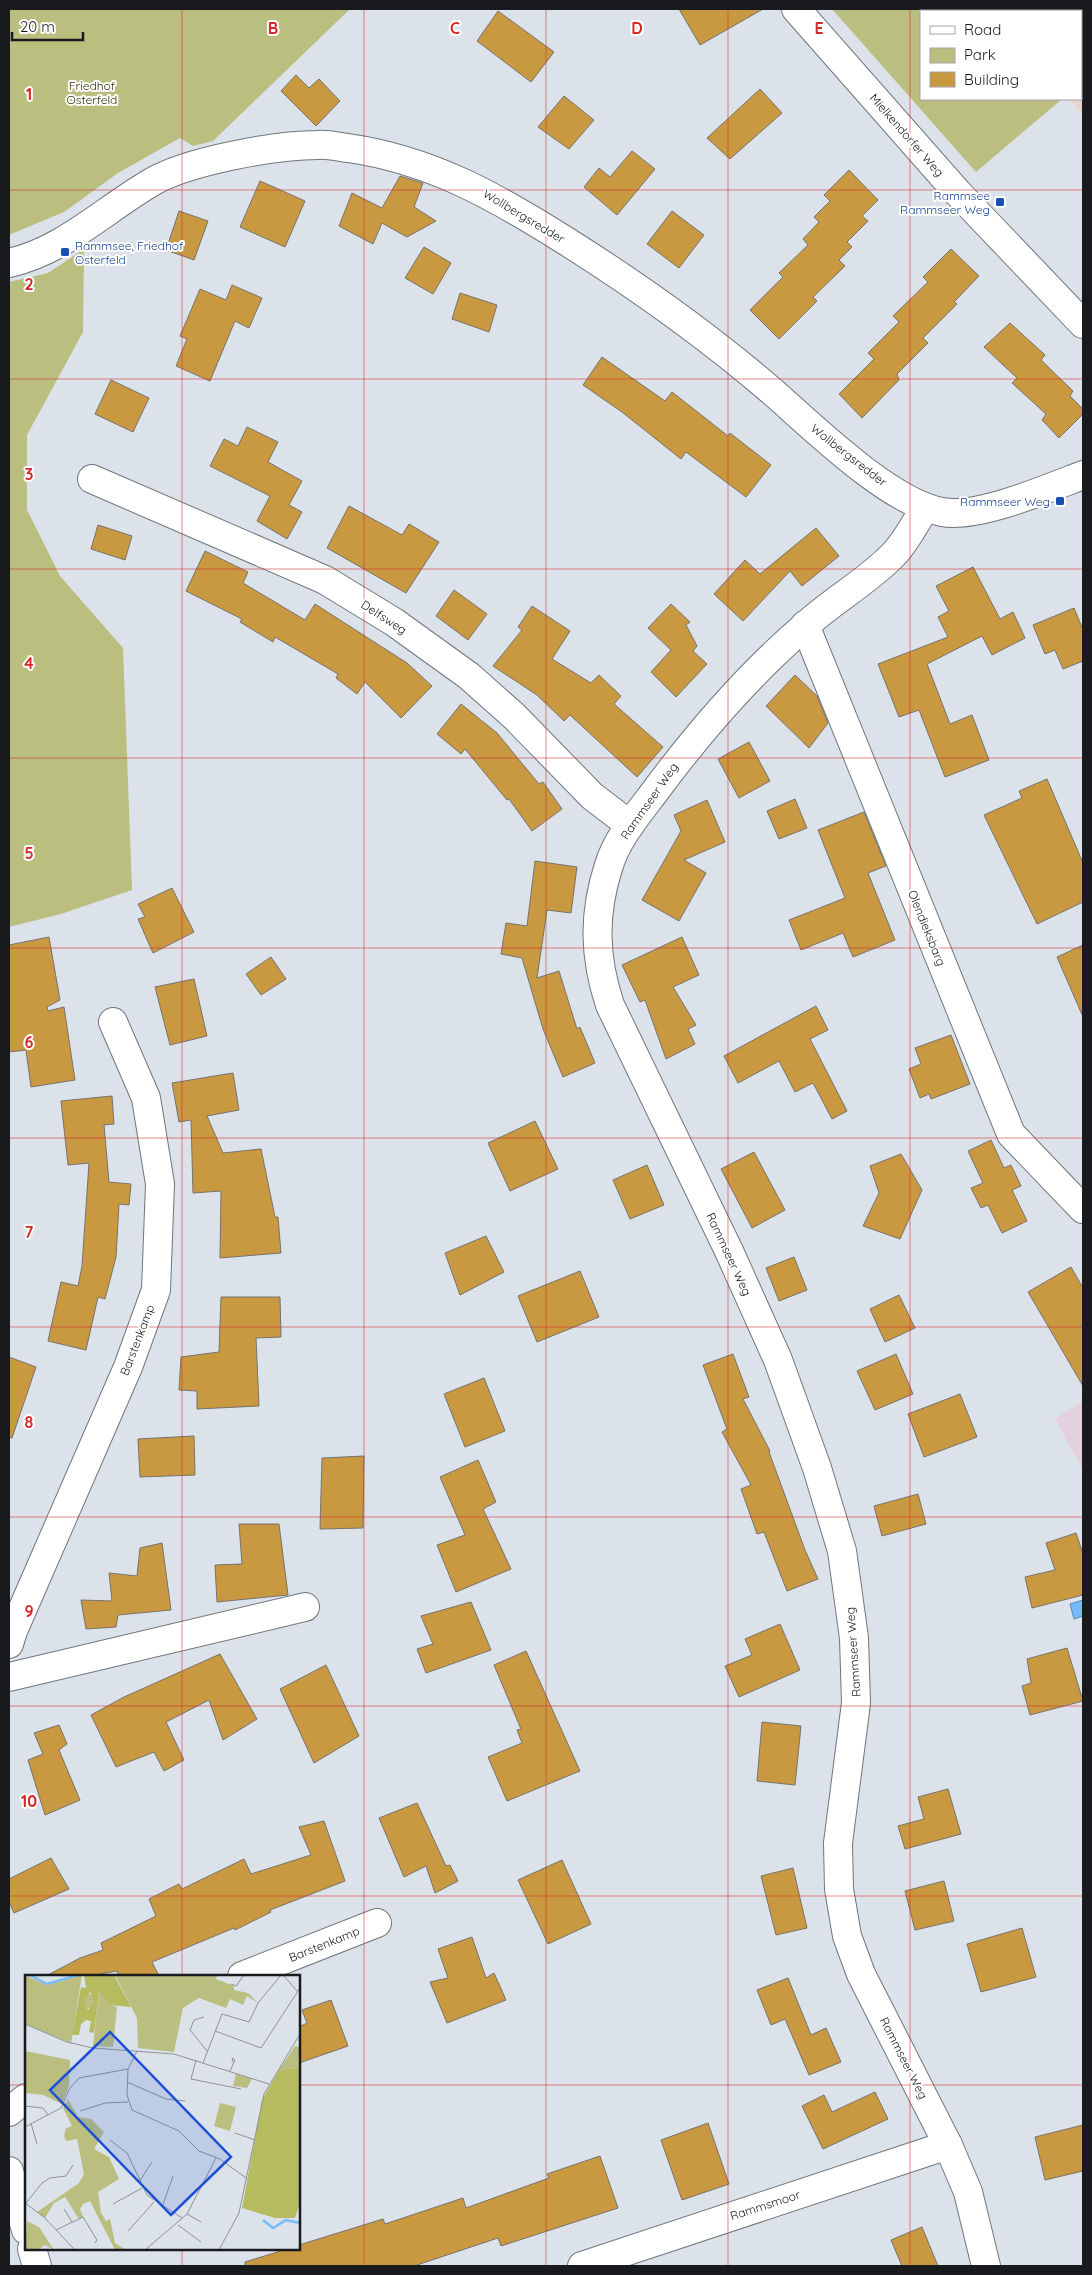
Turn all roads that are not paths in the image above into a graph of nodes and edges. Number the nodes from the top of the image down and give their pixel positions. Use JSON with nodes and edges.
{"nodes":[{"id":1,"x":796,"y":9,"type":"edge"},
{"id":2,"x":9,"y":263,"type":"edge"},
{"id":3,"x":1083,"y":324,"type":"edge"},
{"id":4,"x":1083,"y":475,"type":"edge"},
{"id":5,"x":92,"y":479,"type":"dead end"},
{"id":6,"x":926,"y":508,"type":"junction"},
{"id":7,"x":805,"y":625,"type":"junction"},
{"id":8,"x":630,"y":825,"type":"junction"},
{"id":9,"x":113,"y":1022,"type":"dead end"},
{"id":10,"x":1083,"y":1209,"type":"edge"},
{"id":11,"x":305,"y":1607,"type":"dead end"},
{"id":12,"x":9,"y":1644,"type":"edge"},
{"id":13,"x":9,"y":1677,"type":"edge"},
{"id":14,"x":377,"y":1923,"type":"dead end"},
{"id":15,"x":245,"y":1975,"type":"edge"},
{"id":16,"x":25,"y":2099,"type":"edge"},
{"id":17,"x":9,"y":2112,"type":"edge"},
{"id":18,"x":948,"y":2145,"type":"junction"},
{"id":19,"x":9,"y":2171,"type":"edge"},
{"id":20,"x":25,"y":2227,"type":"edge"},
{"id":21,"x":32,"y":2250,"type":"edge"},
{"id":22,"x":37,"y":2266,"type":"edge"},
{"id":23,"x":582,"y":2266,"type":"edge"},
{"id":24,"x":986,"y":2266,"type":"edge"}],
"edges":[{"from":1,"to":3,"type":"street","name":"Mielkendorfer Weg"},
{"from":2,"to":6,"type":"street","name":"Wollbergsredder"},
{"from":4,"to":6,"type":"street"},
{"from":5,"to":8,"type":"street","name":"Delfsweg"},
{"from":6,"to":7,"type":"street","name":"Rammseer Weg"},
{"from":7,"to":8,"type":"street","name":"Rammseer Weg"},
{"from":7,"to":10,"type":"street","name":"Olendieksbarg"},
{"from":8,"to":18,"type":"street","name":"Rammseer Weg"},
{"from":9,"to":12,"type":"street","name":"Barstenkamp"},
{"from":11,"to":13,"type":"street"},
{"from":14,"to":15,"type":"street","name":"Barstenkamp"},
{"from":16,"to":17,"type":"street"},
{"from":18,"to":23,"type":"street","name":"Rammsmoor"},
{"from":18,"to":24,"type":"street","name":"Rammseer Weg"},
{"from":19,"to":20,"type":"street"},
{"from":21,"to":22,"type":"street"}]}
